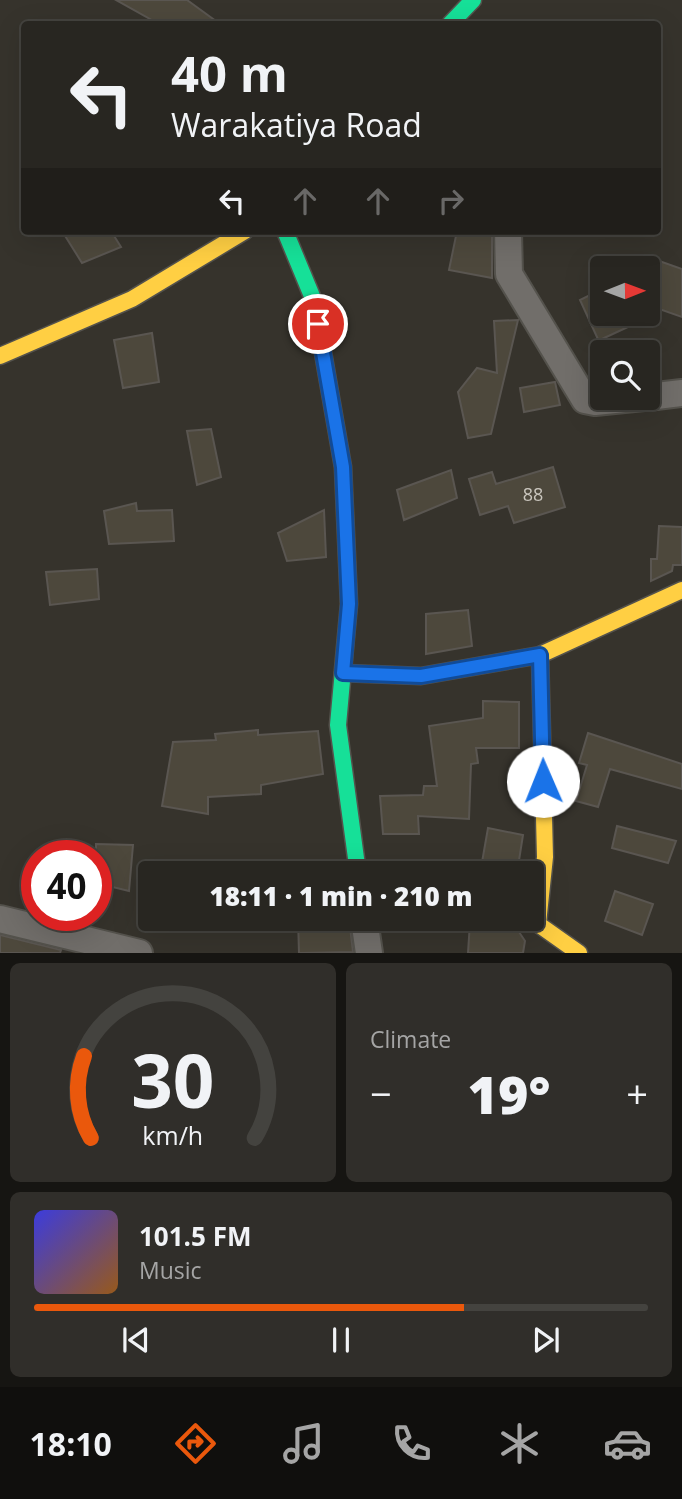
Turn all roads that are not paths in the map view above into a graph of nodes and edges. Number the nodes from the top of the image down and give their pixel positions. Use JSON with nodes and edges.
{"nodes":[{"id":1,"x":473,"y":0,"type":"edge"},
{"id":2,"x":453,"y":21,"type":"edge"},
{"id":3,"x":238,"y":235,"type":"edge"},
{"id":4,"x":287,"y":235,"type":"edge"},
{"id":5,"x":508,"y":235,"type":"edge"},
{"id":6,"x":0,"y":356,"type":"edge"},
{"id":7,"x":682,"y":393,"type":"edge"},
{"id":8,"x":660,"y":395,"type":"edge"},
{"id":9,"x":590,"y":401,"type":"edge"},
{"id":10,"x":682,"y":590,"type":"edge"},
{"id":11,"x":540,"y":655,"type":"junction"},
{"id":12,"x":343,"y":673,"type":"junction"},
{"id":13,"x":356,"y":861,"type":"edge"},
{"id":14,"x":0,"y":919,"type":"edge"},
{"id":15,"x":366,"y":931,"type":"edge"},
{"id":16,"x":139,"y":953,"type":"edge"},
{"id":17,"x":369,"y":953,"type":"edge"},
{"id":18,"x":579,"y":953,"type":"edge"}],
"edges":[{"from":1,"to":2,"type":"street"},
{"from":3,"to":6,"type":"street"},
{"from":4,"to":12,"type":"street"},
{"from":5,"to":9,"type":"street"},
{"from":7,"to":8,"type":"street"},
{"from":10,"to":11,"type":"street"},
{"from":11,"to":12,"type":"street"},
{"from":11,"to":18,"type":"street"},
{"from":12,"to":13,"type":"street"},
{"from":14,"to":16,"type":"street"},
{"from":15,"to":17,"type":"street"}]}
